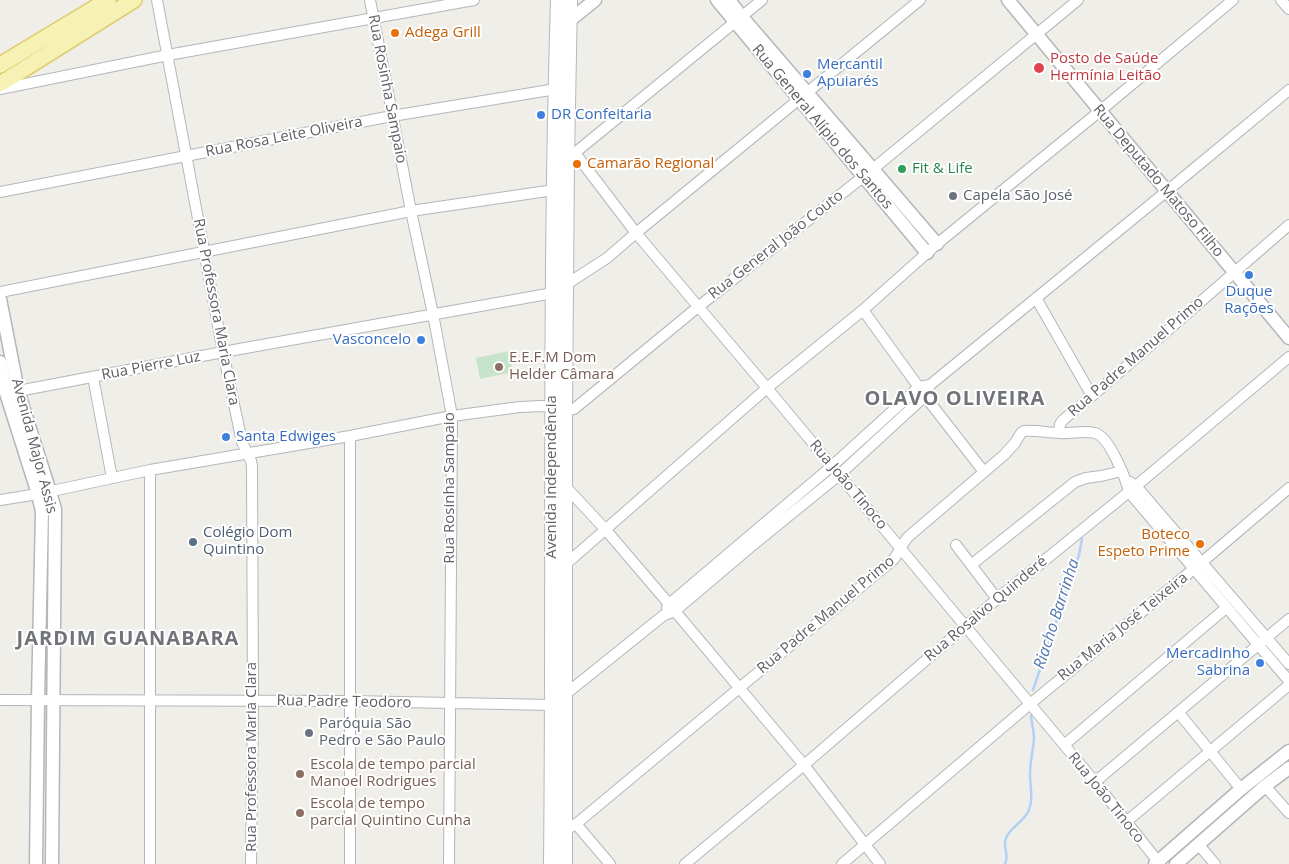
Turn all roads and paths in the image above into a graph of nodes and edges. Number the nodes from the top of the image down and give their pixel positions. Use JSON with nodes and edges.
{"nodes":[{"id":1,"x":108,"y":0,"type":"edge"},
{"id":2,"x":134,"y":0,"type":"edge"},
{"id":3,"x":157,"y":0,"type":"edge"},
{"id":4,"x":370,"y":0,"type":"edge"},
{"id":5,"x":474,"y":0,"type":"edge"},
{"id":6,"x":558,"y":0,"type":"edge"},
{"id":7,"x":570,"y":0,"type":"edge"},
{"id":8,"x":596,"y":0,"type":"edge"},
{"id":9,"x":717,"y":0,"type":"edge"},
{"id":10,"x":729,"y":0,"type":"edge"},
{"id":11,"x":762,"y":0,"type":"edge"},
{"id":12,"x":920,"y":0,"type":"edge"},
{"id":13,"x":1008,"y":0,"type":"edge"},
{"id":14,"x":1078,"y":0,"type":"edge"},
{"id":15,"x":1233,"y":0,"type":"edge"},
{"id":16,"x":1282,"y":0,"type":"edge"},
{"id":17,"x":1289,"y":9,"type":"edge"},
{"id":18,"x":373,"y":18,"type":"junction"},
{"id":19,"x":739,"y":20,"type":"junction"},
{"id":20,"x":570,"y":21,"type":"junction"},
{"id":21,"x":557,"y":31,"type":"junction"},
{"id":22,"x":1037,"y":35,"type":"junction"},
{"id":23,"x":168,"y":55,"type":"junction"},
{"id":24,"x":0,"y":65,"type":"edge"},
{"id":25,"x":0,"y":84,"type":"edge"},
{"id":26,"x":562,"y":88,"type":"junction"},
{"id":27,"x":0,"y":89,"type":"edge"},
{"id":28,"x":1289,"y":90,"type":"edge"},
{"id":29,"x":803,"y":96,"type":"junction"},
{"id":30,"x":1100,"y":111,"type":"junction"},
{"id":31,"x":392,"y":116,"type":"junction"},
{"id":32,"x":186,"y":155,"type":"junction"},
{"id":33,"x":571,"y":156,"type":"junction"},
{"id":34,"x":868,"y":173,"type":"junction"},
{"id":35,"x":554,"y":190,"type":"junction"},
{"id":36,"x":1167,"y":191,"type":"junction"},
{"id":37,"x":0,"y":192,"type":"edge"},
{"id":38,"x":411,"y":211,"type":"junction"},
{"id":39,"x":1289,"y":225,"type":"edge"},
{"id":40,"x":636,"y":233,"type":"junction"},
{"id":41,"x":937,"y":244,"type":"junction"},
{"id":42,"x":204,"y":252,"type":"junction"},
{"id":43,"x":927,"y":253,"type":"junction"},
{"id":44,"x":1234,"y":272,"type":"junction"},
{"id":45,"x":567,"y":284,"type":"junction"},
{"id":46,"x":0,"y":292,"type":"edge"},
{"id":47,"x":553,"y":293,"type":"junction"},
{"id":48,"x":1036,"y":298,"type":"junction"},
{"id":49,"x":0,"y":299,"type":"edge"},
{"id":50,"x":698,"y":307,"type":"junction"},
{"id":51,"x":863,"y":310,"type":"junction"},
{"id":52,"x":433,"y":314,"type":"junction"},
{"id":53,"x":1289,"y":338,"type":"edge"},
{"id":54,"x":223,"y":352,"type":"junction"},
{"id":55,"x":1289,"y":356,"type":"edge"},
{"id":56,"x":0,"y":362,"type":"edge"},
{"id":57,"x":93,"y":377,"type":"junction"},
{"id":58,"x":767,"y":388,"type":"junction"},
{"id":59,"x":924,"y":390,"type":"junction"},
{"id":60,"x":8,"y":393,"type":"edge"},
{"id":61,"x":1092,"y":396,"type":"junction"},
{"id":62,"x":559,"y":409,"type":"junction"},
{"id":63,"x":452,"y":416,"type":"junction"},
{"id":64,"x":1060,"y":433,"type":"junction"},
{"id":65,"x":350,"y":436,"type":"junction"},
{"id":66,"x":247,"y":454,"type":"junction"},
{"id":67,"x":150,"y":470,"type":"junction"},
{"id":68,"x":835,"y":471,"type":"junction"},
{"id":69,"x":984,"y":472,"type":"junction"},
{"id":70,"x":1124,"y":475,"type":"junction"},
{"id":71,"x":112,"y":478,"type":"junction"},
{"id":72,"x":559,"y":487,"type":"junction"},
{"id":73,"x":1289,"y":488,"type":"edge"},
{"id":74,"x":1132,"y":489,"type":"junction"},
{"id":75,"x":44,"y":493,"type":"junction"},
{"id":76,"x":0,"y":500,"type":"edge"},
{"id":77,"x":605,"y":529,"type":"junction"},
{"id":78,"x":956,"y":545,"type":"dead end"},
{"id":79,"x":901,"y":548,"type":"junction"},
{"id":80,"x":566,"y":564,"type":"junction"},
{"id":81,"x":552,"y":565,"type":"junction"},
{"id":82,"x":971,"y":565,"type":"junction"},
{"id":83,"x":1197,"y":566,"type":"junction"},
{"id":84,"x":997,"y":599,"type":"junction"},
{"id":85,"x":672,"y":608,"type":"junction"},
{"id":86,"x":1226,"y":608,"type":"junction"},
{"id":87,"x":1289,"y":619,"type":"edge"},
{"id":88,"x":965,"y":626,"type":"junction"},
{"id":89,"x":1266,"y":638,"type":"junction"},
{"id":90,"x":1258,"y":646,"type":"junction"},
{"id":91,"x":1289,"y":664,"type":"edge"},
{"id":92,"x":1289,"y":683,"type":"edge"},
{"id":93,"x":739,"y":688,"type":"junction"},
{"id":94,"x":565,"y":695,"type":"junction"},
{"id":95,"x":0,"y":700,"type":"edge"},
{"id":96,"x":38,"y":700,"type":"junction"},
{"id":97,"x":53,"y":700,"type":"junction"},
{"id":98,"x":150,"y":700,"type":"junction"},
{"id":99,"x":253,"y":701,"type":"junction"},
{"id":100,"x":350,"y":701,"type":"junction"},
{"id":101,"x":450,"y":704,"type":"junction"},
{"id":102,"x":1030,"y":704,"type":"junction"},
{"id":103,"x":552,"y":705,"type":"junction"},
{"id":104,"x":1178,"y":712,"type":"junction"},
{"id":105,"x":1064,"y":745,"type":"junction"},
{"id":106,"x":1209,"y":751,"type":"junction"},
{"id":107,"x":1289,"y":751,"type":"edge"},
{"id":108,"x":804,"y":765,"type":"junction"},
{"id":109,"x":1289,"y":768,"type":"edge"},
{"id":110,"x":1095,"y":782,"type":"junction"},
{"id":111,"x":1266,"y":786,"type":"junction"},
{"id":112,"x":1241,"y":789,"type":"junction"},
{"id":113,"x":1234,"y":804,"type":"junction"},
{"id":114,"x":1289,"y":813,"type":"edge"},
{"id":115,"x":1126,"y":822,"type":"junction"},
{"id":116,"x":564,"y":829,"type":"junction"},
{"id":117,"x":865,"y":844,"type":"junction"},
{"id":118,"x":1198,"y":844,"type":"junction"},
{"id":119,"x":36,"y":848,"type":"junction"},
{"id":120,"x":52,"y":848,"type":"junction"},
{"id":121,"x":1157,"y":863,"type":"edge"},
{"id":122,"x":36,"y":864,"type":"edge"},
{"id":123,"x":52,"y":864,"type":"edge"},
{"id":124,"x":150,"y":864,"type":"edge"},
{"id":125,"x":251,"y":864,"type":"edge"},
{"id":126,"x":350,"y":864,"type":"edge"},
{"id":127,"x":449,"y":864,"type":"edge"},
{"id":128,"x":551,"y":864,"type":"edge"},
{"id":129,"x":565,"y":864,"type":"edge"},
{"id":130,"x":610,"y":864,"type":"edge"},
{"id":131,"x":685,"y":864,"type":"edge"},
{"id":132,"x":842,"y":864,"type":"edge"},
{"id":133,"x":880,"y":864,"type":"edge"},
{"id":134,"x":1176,"y":864,"type":"edge"},
{"id":135,"x":1215,"y":864,"type":"edge"}],
"edges":[{"from":1,"to":24,"type":"main road"},
{"from":2,"to":25,"type":"main road"},
{"from":3,"to":23,"type":"street","name":"Rua Professora Maria Clara"},
{"from":4,"to":18,"type":"street","name":"Rua Rosinha Sampaio"},
{"from":5,"to":18,"type":"street"},
{"from":6,"to":21,"type":"main road","name":"Avenida Independência"},
{"from":7,"to":20,"type":"main road","name":"Avenida Independência"},
{"from":8,"to":20,"type":"street"},
{"from":9,"to":19,"type":"street","name":"Rua General Alípio dos Santos"},
{"from":10,"to":19,"type":"street","name":"Rua General Alípio dos Santos"},
{"from":11,"to":19,"type":"street"},
{"from":12,"to":29,"type":"street","name":"Rua Pierre Luz"},
{"from":13,"to":22,"type":"street","name":"Rua Deputado Matoso Filho"},
{"from":14,"to":22,"type":"street","name":"Rua General João Couto"},
{"from":15,"to":30,"type":"street"},
{"from":16,"to":17,"type":"street"},
{"from":18,"to":23,"type":"street"},
{"from":18,"to":31,"type":"street","name":"Rua Rosinha Sampaio"},
{"from":19,"to":29,"type":"street","name":"Rua General Alípio dos Santos"},
{"from":19,"to":33,"type":"street"},
{"from":20,"to":21,"type":"street"},
{"from":20,"to":26,"type":"main road","name":"Avenida Independência"},
{"from":21,"to":26,"type":"main road","name":"Avenida Independência"},
{"from":22,"to":30,"type":"street","name":"Rua Deputado Matoso Filho"},
{"from":22,"to":34,"type":"street","name":"Rua General João Couto"},
{"from":23,"to":27,"type":"street"},
{"from":23,"to":32,"type":"street","name":"Rua Professora Maria Clara"},
{"from":26,"to":31,"type":"street","name":"Rua Rosa Leite Oliveira"},
{"from":26,"to":33,"type":"main road","name":"Avenida Independência"},
{"from":26,"to":35,"type":"main road","name":"Avenida Independência"},
{"from":28,"to":36,"type":"street"},
{"from":29,"to":34,"type":"street","name":"Rua General Alípio dos Santos"},
{"from":29,"to":40,"type":"street","name":"Rua Pierre Luz"},
{"from":30,"to":36,"type":"street","name":"Rua Deputado Matoso Filho"},
{"from":30,"to":41,"type":"street"},
{"from":31,"to":32,"type":"street","name":"Rua Rosa Leite Oliveira"},
{"from":31,"to":38,"type":"street","name":"Rua Rosinha Sampaio"},
{"from":32,"to":37,"type":"street","name":"Rua Rosa Leite Oliveira"},
{"from":32,"to":42,"type":"street","name":"Rua Professora Maria Clara"},
{"from":33,"to":40,"type":"street","name":"Rua João Tinoco"},
{"from":33,"to":45,"type":"main road","name":"Avenida Independência"},
{"from":34,"to":41,"type":"street","name":"Rua General Alípio dos Santos"},
{"from":34,"to":43,"type":"street","name":"Rua General Alípio dos Santos"},
{"from":34,"to":50,"type":"street","name":"Rua General João Couto"},
{"from":35,"to":38,"type":"street"},
{"from":35,"to":47,"type":"main road","name":"Avenida Independência"},
{"from":36,"to":44,"type":"street","name":"Rua Deputado Matoso Filho"},
{"from":36,"to":48,"type":"street"},
{"from":38,"to":42,"type":"street"},
{"from":38,"to":52,"type":"street","name":"Rua Rosinha Sampaio"},
{"from":39,"to":44,"type":"street","name":"Rua Padre Manuel Primo"},
{"from":40,"to":45,"type":"street","name":"Rua Pierre Luz"},
{"from":40,"to":50,"type":"street","name":"Rua João Tinoco"},
{"from":41,"to":43,"type":"street"},
{"from":42,"to":46,"type":"street"},
{"from":42,"to":54,"type":"street","name":"Rua Professora Maria Clara"},
{"from":43,"to":51,"type":"street"},
{"from":44,"to":53,"type":"street","name":"Rua Deputado Matoso Filho"},
{"from":44,"to":61,"type":"street","name":"Rua Padre Manuel Primo"},
{"from":45,"to":47,"type":"street","name":"Rua Pierre Luz"},
{"from":45,"to":62,"type":"main road","name":"Avenida Independência"},
{"from":47,"to":52,"type":"street","name":"Rua Pierre Luz"},
{"from":47,"to":62,"type":"main road","name":"Avenida Independência"},
{"from":48,"to":59,"type":"street"},
{"from":48,"to":61,"type":"street"},
{"from":49,"to":60,"type":"street","name":"Avenida Major Assis"},
{"from":50,"to":58,"type":"street","name":"Rua João Tinoco"},
{"from":50,"to":62,"type":"street","name":"Rua General João Couto"},
{"from":51,"to":58,"type":"street"},
{"from":51,"to":59,"type":"street"},
{"from":52,"to":54,"type":"street","name":"Rua Pierre Luz"},
{"from":52,"to":63,"type":"street","name":"Rua Rosinha Sampaio"},
{"from":54,"to":57,"type":"street","name":"Rua Pierre Luz"},
{"from":54,"to":66,"type":"street","name":"Rua Professora Maria Clara"},
{"from":55,"to":74,"type":"street","name":"Rua Rosalvo Quinderé"},
{"from":56,"to":60,"type":"street","name":"Avenida Major Assis"},
{"from":57,"to":60,"type":"street","name":"Rua Pierre Luz"},
{"from":57,"to":71,"type":"street"},
{"from":58,"to":68,"type":"street","name":"Rua João Tinoco"},
{"from":58,"to":77,"type":"street"},
{"from":59,"to":68,"type":"street"},
{"from":59,"to":69,"type":"street"},
{"from":60,"to":75,"type":"street","name":"Avenida Major Assis"},
{"from":61,"to":64,"type":"street","name":"Rua Padre Manuel Primo"},
{"from":62,"to":63,"type":"street"},
{"from":62,"to":72,"type":"main road","name":"Avenida Independência"},
{"from":63,"to":65,"type":"street"},
{"from":63,"to":101,"type":"street","name":"Rua Rosinha Sampaio"},
{"from":64,"to":69,"type":"street","name":"Rua Padre Manuel Primo"},
{"from":64,"to":70,"type":"street"},
{"from":65,"to":66,"type":"street"},
{"from":65,"to":100,"type":"street"},
{"from":66,"to":67,"type":"street"},
{"from":66,"to":99,"type":"street","name":"Rua Professora Maria Clara"},
{"from":67,"to":71,"type":"street"},
{"from":67,"to":98,"type":"street"},
{"from":68,"to":79,"type":"street","name":"Rua João Tinoco"},
{"from":68,"to":85,"type":"street"},
{"from":69,"to":79,"type":"street","name":"Rua Padre Manuel Primo"},
{"from":70,"to":74,"type":"street"},
{"from":70,"to":82,"type":"street"},
{"from":71,"to":75,"type":"street"},
{"from":72,"to":77,"type":"street"},
{"from":72,"to":80,"type":"main road","name":"Avenida Independência"},
{"from":72,"to":81,"type":"main road","name":"Avenida Independência"},
{"from":73,"to":83,"type":"street","name":"Rua Maria José Teixeira"},
{"from":74,"to":83,"type":"street"},
{"from":74,"to":84,"type":"street","name":"Rua Rosalvo Quinderé"},
{"from":75,"to":76,"type":"street"},
{"from":75,"to":96,"type":"street","name":"Avenida Major Assis"},
{"from":75,"to":97,"type":"street","name":"Avenida Major Assis"},
{"from":77,"to":80,"type":"street"},
{"from":77,"to":85,"type":"street"},
{"from":78,"to":82,"type":"street"},
{"from":79,"to":88,"type":"street","name":"Rua João Tinoco"},
{"from":79,"to":93,"type":"street","name":"Rua Padre Manuel Primo"},
{"from":80,"to":81,"type":"street"},
{"from":80,"to":94,"type":"main road","name":"Avenida Independência"},
{"from":81,"to":103,"type":"main road","name":"Avenida Independência"},
{"from":82,"to":84,"type":"street"},
{"from":83,"to":86,"type":"street"},
{"from":83,"to":89,"type":"street"},
{"from":83,"to":102,"type":"street","name":"Rua Maria José Teixeira"},
{"from":84,"to":88,"type":"street","name":"Rua Rosalvo Quinderé"},
{"from":85,"to":93,"type":"street"},
{"from":85,"to":94,"type":"street"},
{"from":86,"to":90,"type":"street"},
{"from":86,"to":105,"type":"street"},
{"from":87,"to":89,"type":"street"},
{"from":88,"to":102,"type":"street","name":"Rua João Tinoco"},
{"from":88,"to":108,"type":"street","name":"Rua Rosalvo Quinderé"},
{"from":89,"to":90,"type":"street"},
{"from":89,"to":91,"type":"street"},
{"from":90,"to":92,"type":"street"},
{"from":90,"to":104,"type":"street"},
{"from":92,"to":106,"type":"street"},
{"from":93,"to":108,"type":"street"},
{"from":93,"to":116,"type":"street","name":"Rua Padre Manuel Primo"},
{"from":94,"to":103,"type":"street"},
{"from":94,"to":116,"type":"main road","name":"Avenida Independência"},
{"from":95,"to":96,"type":"street","name":"Rua Padre Teodoro"},
{"from":96,"to":97,"type":"street","name":"Rua Padre Teodoro"},
{"from":96,"to":119,"type":"street","name":"Avenida Major Assis"},
{"from":97,"to":98,"type":"street","name":"Rua Padre Teodoro"},
{"from":97,"to":120,"type":"street","name":"Avenida Major Assis"},
{"from":98,"to":99,"type":"street","name":"Rua Padre Teodoro"},
{"from":98,"to":124,"type":"street"},
{"from":99,"to":100,"type":"street","name":"Rua Padre Teodoro"},
{"from":99,"to":125,"type":"street","name":"Rua Professora Maria Clara"},
{"from":100,"to":101,"type":"street","name":"Rua Padre Teodoro"},
{"from":100,"to":126,"type":"street"},
{"from":101,"to":103,"type":"street","name":"Rua Padre Teodoro"},
{"from":101,"to":127,"type":"street","name":"Rua Rosinha Sampaio"},
{"from":102,"to":105,"type":"street","name":"Rua João Tinoco"},
{"from":102,"to":117,"type":"street","name":"Rua Maria José Teixeira"},
{"from":103,"to":116,"type":"main road","name":"Avenida Independência"},
{"from":104,"to":106,"type":"street"},
{"from":104,"to":110,"type":"street"},
{"from":105,"to":110,"type":"street","name":"Rua João Tinoco"},
{"from":106,"to":112,"type":"street"},
{"from":106,"to":115,"type":"street"},
{"from":107,"to":112,"type":"street"},
{"from":108,"to":117,"type":"street"},
{"from":108,"to":131,"type":"street","name":"Rua Rosalvo Quinderé"},
{"from":109,"to":111,"type":"street"},
{"from":110,"to":115,"type":"street","name":"Rua João Tinoco"},
{"from":111,"to":113,"type":"street"},
{"from":111,"to":114,"type":"street"},
{"from":112,"to":113,"type":"street"},
{"from":113,"to":118,"type":"street"},
{"from":113,"to":121,"type":"street"},
{"from":115,"to":121,"type":"street","name":"Rua João Tinoco"},
{"from":116,"to":128,"type":"main road","name":"Avenida Independência"},
{"from":116,"to":129,"type":"main road","name":"Avenida Independência"},
{"from":116,"to":130,"type":"street"},
{"from":117,"to":132,"type":"street","name":"Rua Maria José Teixeira"},
{"from":117,"to":133,"type":"street"},
{"from":118,"to":134,"type":"street"},
{"from":118,"to":135,"type":"street"},
{"from":119,"to":120,"type":"street"},
{"from":119,"to":122,"type":"street","name":"Avenida Major Assis"},
{"from":120,"to":123,"type":"street","name":"Avenida Major Assis"}]}
